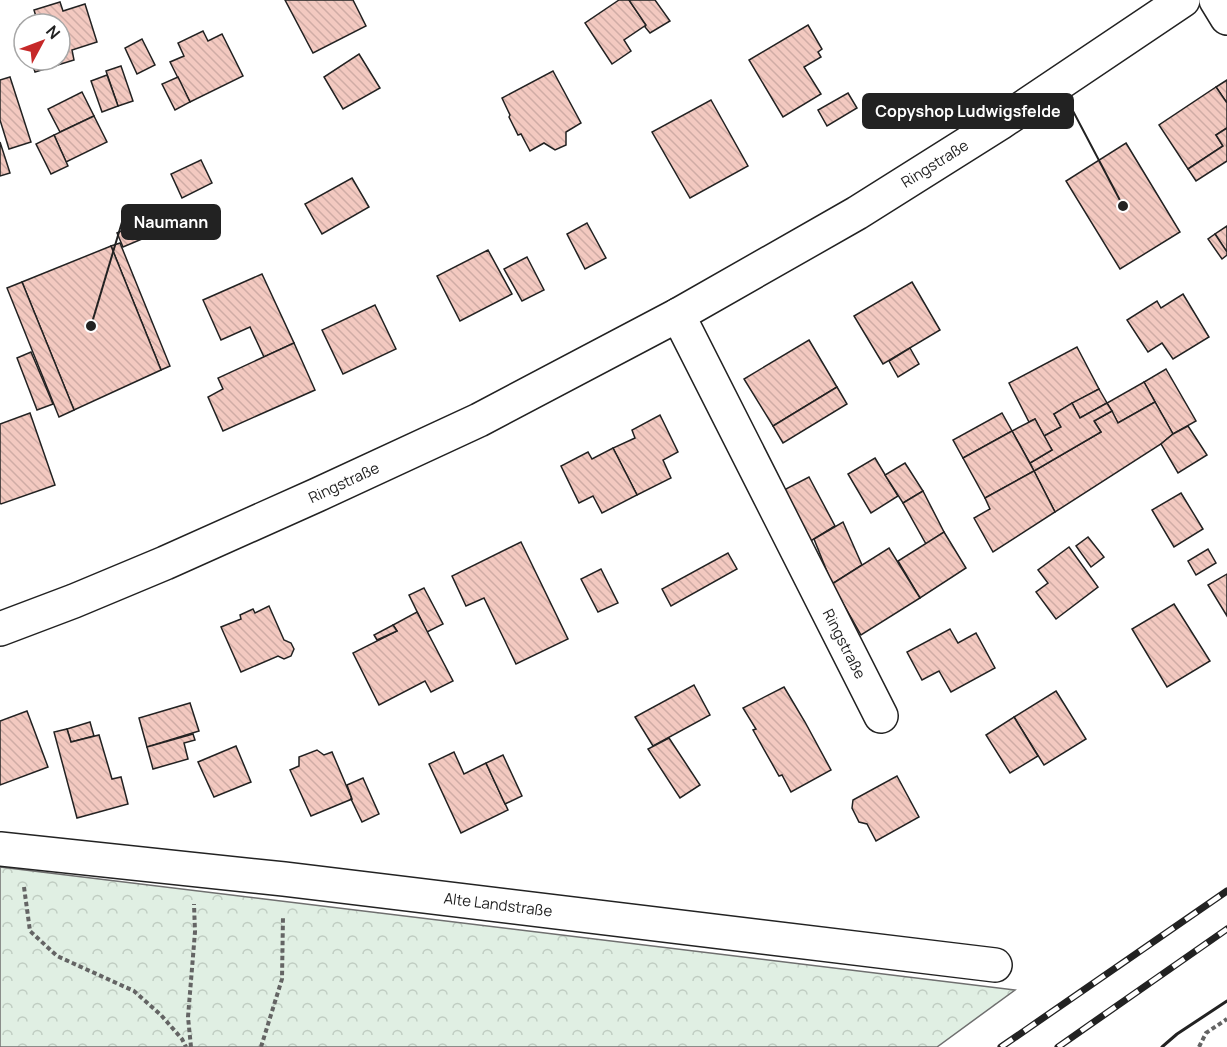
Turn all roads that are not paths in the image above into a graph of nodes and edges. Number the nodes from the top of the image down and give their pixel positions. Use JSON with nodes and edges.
{"nodes":[{"id":1,"x":1216,"y":0,"type":"edge"},
{"id":2,"x":1166,"y":5,"type":"edge"},
{"id":3,"x":1227,"y":18,"type":"edge"},
{"id":4,"x":678,"y":315,"type":"junction"},
{"id":5,"x":0,"y":629,"type":"edge"},
{"id":6,"x":881,"y":716,"type":"dead end"},
{"id":7,"x":10,"y":850,"type":"edge"},
{"id":8,"x":995,"y":965,"type":"dead end"}],
"edges":[{"from":1,"to":3,"type":"street"},
{"from":2,"to":4,"type":"street","name":"Ringstraße"},
{"from":4,"to":5,"type":"street","name":"Ringstraße"},
{"from":4,"to":6,"type":"street","name":"Ringstraße"},
{"from":7,"to":8,"type":"street","name":"Alte Landstraße"}]}
